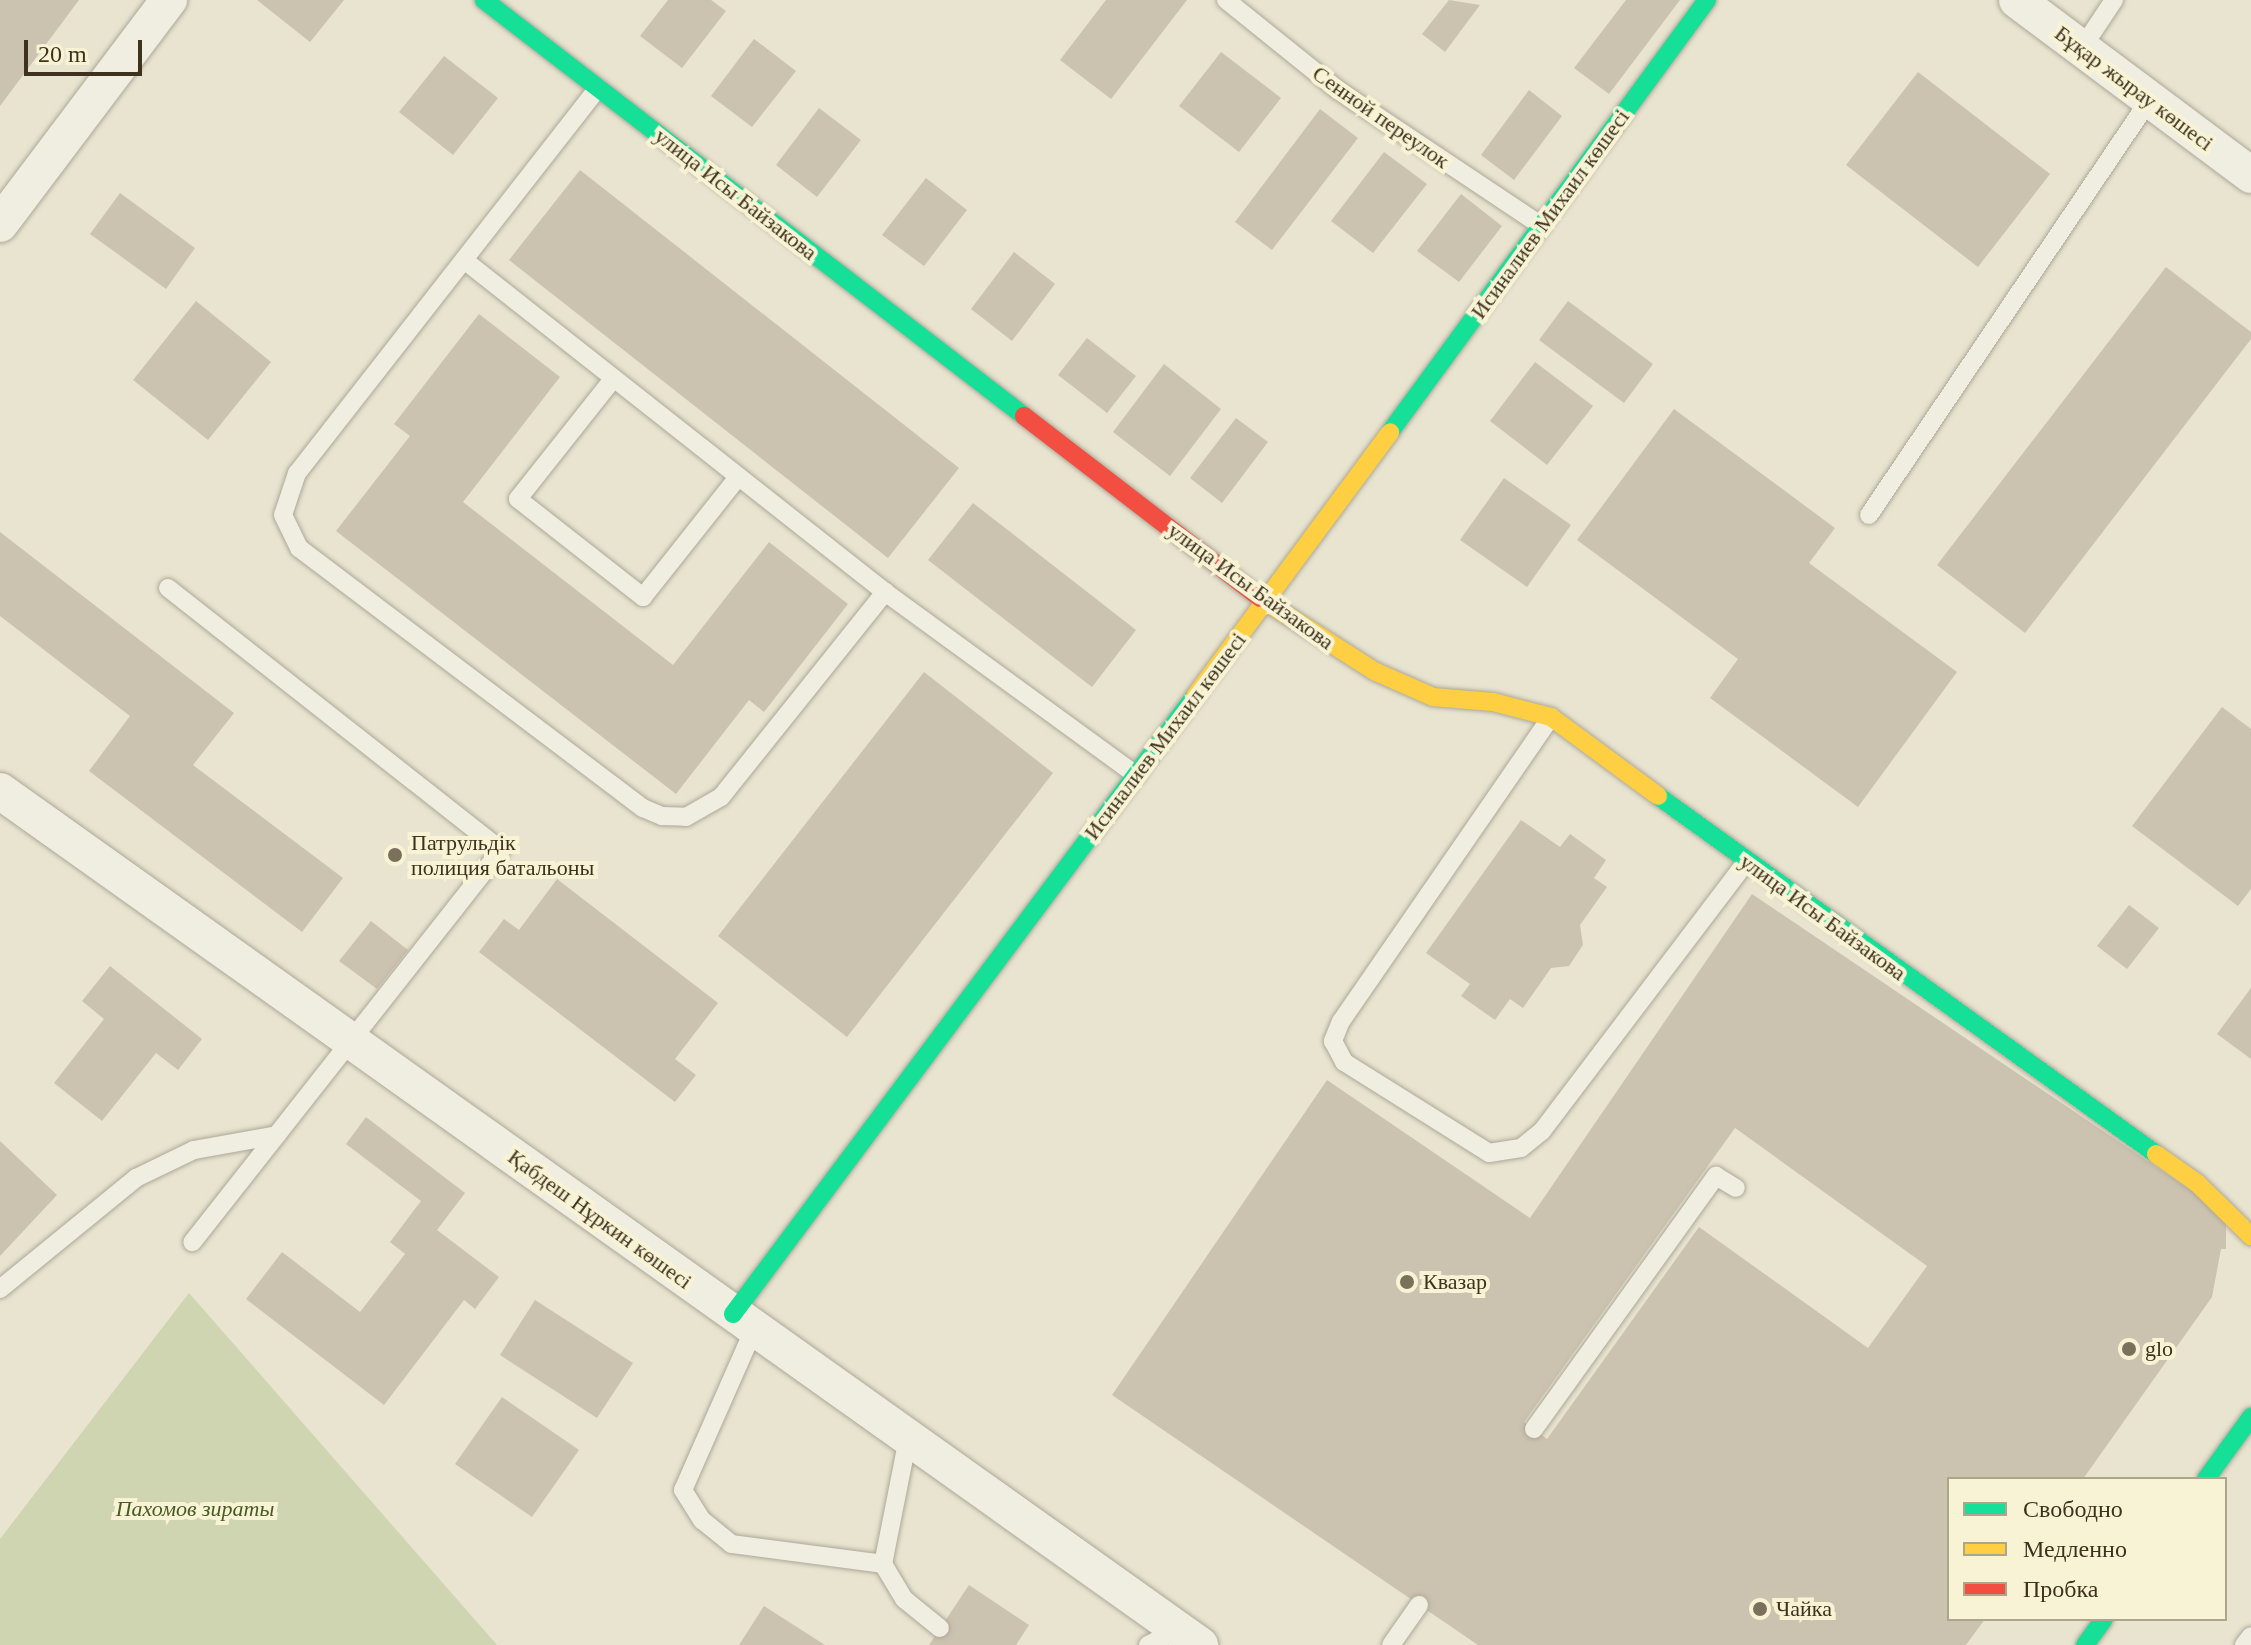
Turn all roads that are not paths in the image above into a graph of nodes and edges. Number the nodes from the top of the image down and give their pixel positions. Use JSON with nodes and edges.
{"nodes":[{"id":1,"x":169,"y":0,"type":"edge"},
{"id":2,"x":484,"y":0,"type":"edge"},
{"id":3,"x":1226,"y":0,"type":"edge"},
{"id":4,"x":1707,"y":0,"type":"edge"},
{"id":5,"x":2017,"y":0,"type":"edge"},
{"id":6,"x":2114,"y":0,"type":"edge"},
{"id":7,"x":2082,"y":48,"type":"junction"},
{"id":8,"x":598,"y":88,"type":"junction"},
{"id":9,"x":2150,"y":99,"type":"junction"},
{"id":10,"x":2251,"y":175,"type":"edge"},
{"id":11,"x":0,"y":224,"type":"edge"},
{"id":12,"x":1542,"y":226,"type":"junction"},
{"id":13,"x":464,"y":260,"type":"junction"},
{"id":14,"x":613,"y":379,"type":"junction"},
{"id":15,"x":738,"y":477,"type":"junction"},
{"id":16,"x":1869,"y":515,"type":"dead end"},
{"id":17,"x":168,"y":588,"type":"dead end"},
{"id":18,"x":885,"y":592,"type":"junction"},
{"id":19,"x":1265,"y":602,"type":"junction"},
{"id":20,"x":1551,"y":717,"type":"junction"},
{"id":21,"x":1136,"y":775,"type":"junction"},
{"id":22,"x":0,"y":791,"type":"edge"},
{"id":23,"x":1747,"y":861,"type":"junction"},
{"id":24,"x":351,"y":1041,"type":"junction"},
{"id":25,"x":277,"y":1135,"type":"junction"},
{"id":26,"x":1736,"y":1188,"type":"dead end"},
{"id":27,"x":2251,"y":1236,"type":"edge"},
{"id":28,"x":192,"y":1242,"type":"dead end"},
{"id":29,"x":0,"y":1289,"type":"edge"},
{"id":30,"x":744,"y":1321,"type":"junction"},
{"id":31,"x":2251,"y":1417,"type":"edge"},
{"id":32,"x":1534,"y":1429,"type":"dead end"},
{"id":33,"x":908,"y":1438,"type":"junction"},
{"id":34,"x":2207,"y":1477,"type":"edge"},
{"id":35,"x":883,"y":1564,"type":"junction"},
{"id":36,"x":1419,"y":1605,"type":"dead end"},
{"id":37,"x":2103,"y":1621,"type":"edge"},
{"id":38,"x":940,"y":1628,"type":"dead end"},
{"id":39,"x":2251,"y":1636,"type":"edge"},
{"id":40,"x":1176,"y":1640,"type":"edge"},
{"id":41,"x":1391,"y":1645,"type":"edge"},
{"id":42,"x":2085,"y":1645,"type":"edge"},
{"id":43,"x":2244,"y":1645,"type":"edge"}],
"edges":[{"from":1,"to":11,"type":"street"},
{"from":2,"to":8,"type":"street","name":"улица Исы Байзакова"},
{"from":3,"to":12,"type":"lane","name":"Сенной переулок"},
{"from":4,"to":12,"type":"street","name":"Исиналиев Михаил көшесі"},
{"from":5,"to":7,"type":"street","name":"Бұқар жырау көшесі"},
{"from":6,"to":7,"type":"lane"},
{"from":7,"to":9,"type":"street","name":"Бұқар жырау көшесі"},
{"from":8,"to":13,"type":"lane"},
{"from":8,"to":19,"type":"street","name":"улица Исы Байзакова"},
{"from":9,"to":10,"type":"street","name":"Бұқар жырау көшесі"},
{"from":9,"to":16,"type":"lane"},
{"from":12,"to":19,"type":"street","name":"Исиналиев Михаил көшесі"},
{"from":13,"to":14,"type":"lane"},
{"from":13,"to":18,"type":"lane"},
{"from":14,"to":15,"type":"lane"},
{"from":14,"to":15,"type":"lane"},
{"from":15,"to":18,"type":"lane"},
{"from":17,"to":24,"type":"lane"},
{"from":18,"to":21,"type":"lane"},
{"from":19,"to":20,"type":"street","name":"улица Исы Байзакова"},
{"from":19,"to":21,"type":"street","name":"Исиналиев Михаил көшесі"},
{"from":20,"to":23,"type":"street","name":"улица Исы Байзакова"},
{"from":20,"to":23,"type":"lane"},
{"from":21,"to":30,"type":"street","name":"Исиналиев Михаил көшесі"},
{"from":22,"to":24,"type":"street","name":"Қабдеш Нұркин көшесі"},
{"from":23,"to":27,"type":"street","name":"улица Исы Байзакова"},
{"from":24,"to":25,"type":"lane"},
{"from":24,"to":30,"type":"street","name":"Қабдеш Нұркин көшесі"},
{"from":25,"to":28,"type":"lane"},
{"from":25,"to":29,"type":"lane"},
{"from":26,"to":32,"type":"lane"},
{"from":30,"to":33,"type":"street","name":"Қабдеш Нұркин көшесі"},
{"from":30,"to":35,"type":"lane"},
{"from":31,"to":34,"type":"street"},
{"from":33,"to":35,"type":"lane"},
{"from":33,"to":40,"type":"street","name":"Қабдеш Нұркин көшесі"},
{"from":35,"to":38,"type":"lane"},
{"from":36,"to":41,"type":"lane"},
{"from":37,"to":42,"type":"street"},
{"from":39,"to":43,"type":"lane"}]}
